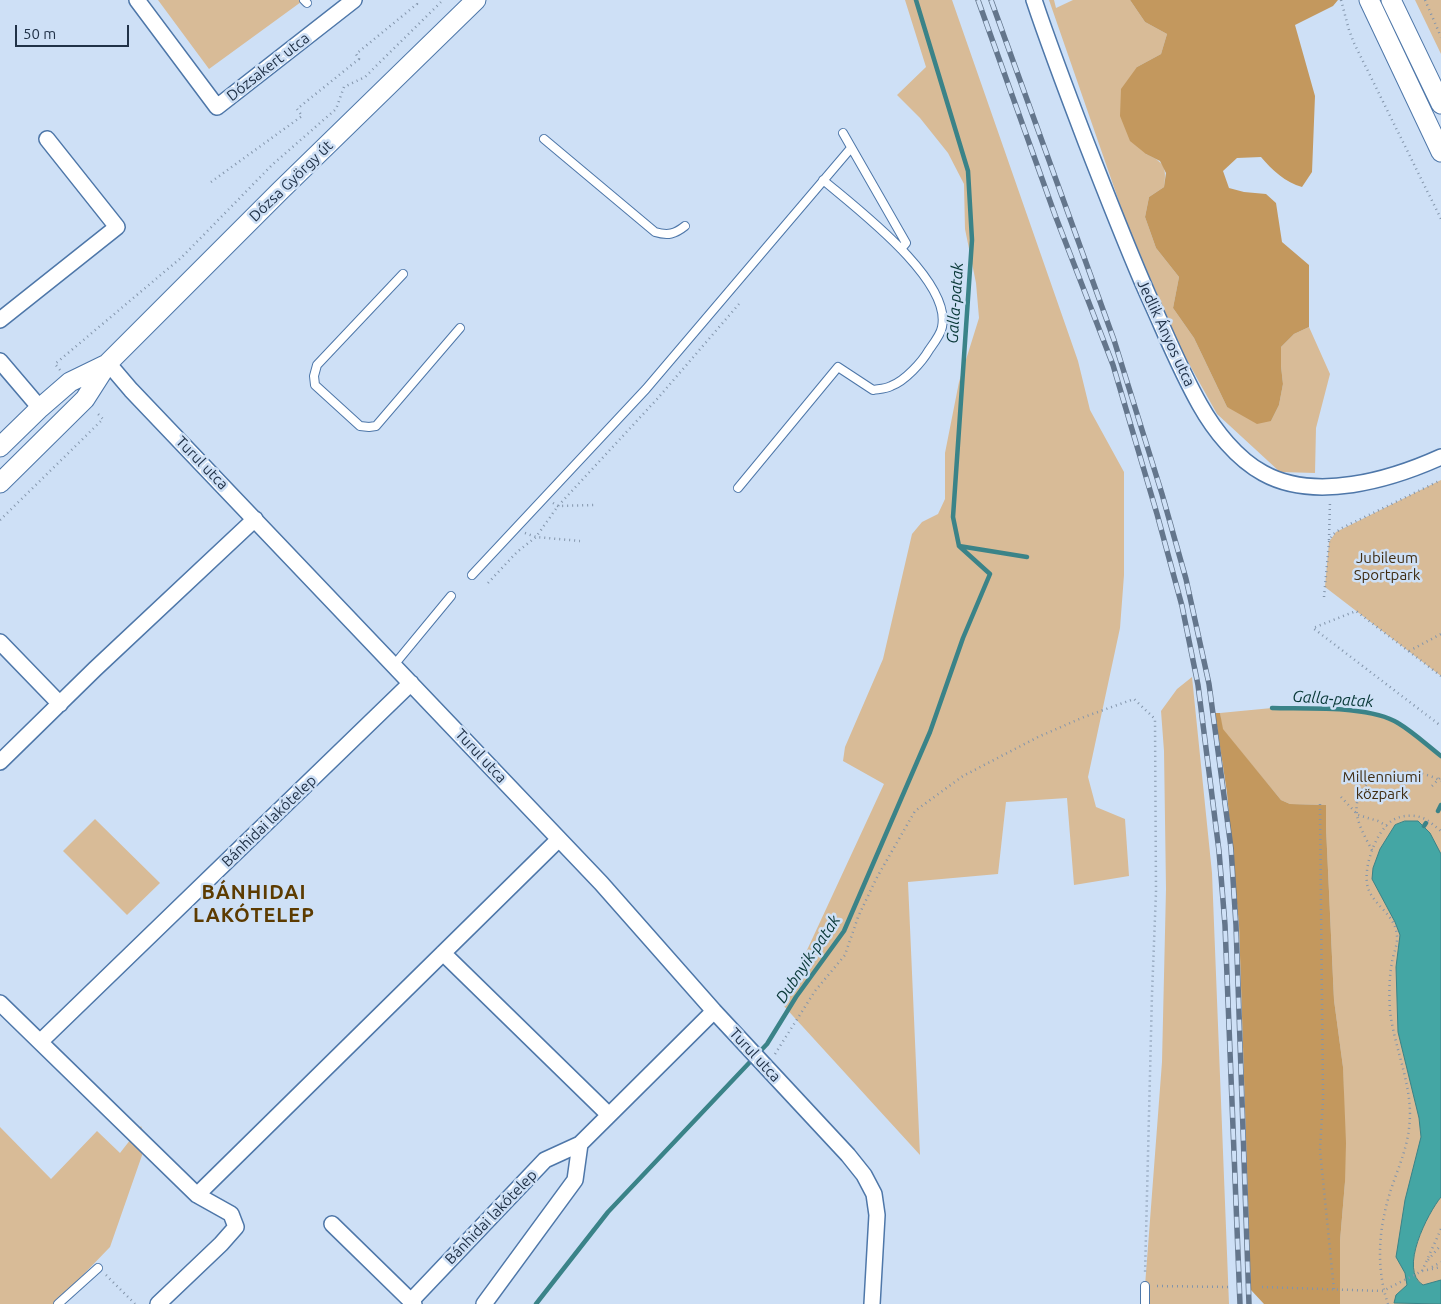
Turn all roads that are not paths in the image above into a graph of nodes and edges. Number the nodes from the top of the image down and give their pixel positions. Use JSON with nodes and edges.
{"nodes":[{"id":1,"x":137,"y":0,"type":"edge"},
{"id":2,"x":354,"y":0,"type":"edge"},
{"id":3,"x":476,"y":0,"type":"edge"},
{"id":4,"x":1034,"y":0,"type":"edge"},
{"id":5,"x":1369,"y":0,"type":"edge"},
{"id":6,"x":1391,"y":0,"type":"edge"},
{"id":7,"x":1441,"y":104,"type":"edge"},
{"id":8,"x":843,"y":133,"type":"dead end"},
{"id":9,"x":48,"y":139,"type":"dead end"},
{"id":10,"x":544,"y":139,"type":"dead end"},
{"id":11,"x":851,"y":148,"type":"junction"},
{"id":12,"x":1441,"y":152,"type":"edge"},
{"id":13,"x":824,"y":180,"type":"junction"},
{"id":14,"x":685,"y":226,"type":"dead end"},
{"id":15,"x":901,"y":249,"type":"junction"},
{"id":16,"x":403,"y":274,"type":"dead end"},
{"id":17,"x":0,"y":320,"type":"edge"},
{"id":18,"x":460,"y":328,"type":"dead end"},
{"id":19,"x":0,"y":361,"type":"edge"},
{"id":20,"x":108,"y":363,"type":"junction"},
{"id":21,"x":40,"y":408,"type":"junction"},
{"id":22,"x":0,"y":447,"type":"edge"},
{"id":23,"x":1441,"y":457,"type":"edge"},
{"id":24,"x":0,"y":484,"type":"edge"},
{"id":25,"x":738,"y":488,"type":"dead end"},
{"id":26,"x":255,"y":519,"type":"junction"},
{"id":27,"x":472,"y":575,"type":"dead end"},
{"id":28,"x":451,"y":596,"type":"dead end"},
{"id":29,"x":0,"y":642,"type":"edge"},
{"id":30,"x":394,"y":664,"type":"junction"},
{"id":31,"x":411,"y":683,"type":"junction"},
{"id":32,"x":60,"y":704,"type":"junction"},
{"id":33,"x":0,"y":762,"type":"edge"},
{"id":34,"x":560,"y":839,"type":"junction"},
{"id":35,"x":442,"y":953,"type":"junction"},
{"id":36,"x":0,"y":1003,"type":"edge"},
{"id":37,"x":714,"y":1011,"type":"junction"},
{"id":38,"x":40,"y":1042,"type":"junction"},
{"id":39,"x":609,"y":1116,"type":"junction"},
{"id":40,"x":580,"y":1144,"type":"junction"},
{"id":41,"x":197,"y":1195,"type":"junction"},
{"id":42,"x":332,"y":1224,"type":"dead end"},
{"id":43,"x":98,"y":1268,"type":"road end"},
{"id":44,"x":1145,"y":1286,"type":"road end"},
{"id":45,"x":412,"y":1303,"type":"edge"},
{"id":46,"x":58,"y":1304,"type":"edge"},
{"id":47,"x":158,"y":1304,"type":"edge"},
{"id":48,"x":484,"y":1304,"type":"edge"},
{"id":49,"x":872,"y":1304,"type":"edge"},
{"id":50,"x":1145,"y":1304,"type":"edge"}],
"edges":[{"from":1,"to":2,"type":"street","name":"Dózsakert utca"},
{"from":3,"to":20,"type":"street","name":"Dózsa György út"},
{"from":4,"to":23,"type":"street","name":"Jedlik Ányos utca"},
{"from":5,"to":12,"type":"street"},
{"from":6,"to":7,"type":"street"},
{"from":8,"to":11,"type":"lane"},
{"from":9,"to":17,"type":"street"},
{"from":10,"to":14,"type":"lane"},
{"from":11,"to":13,"type":"lane"},
{"from":11,"to":15,"type":"lane"},
{"from":13,"to":15,"type":"lane"},
{"from":13,"to":27,"type":"lane"},
{"from":15,"to":25,"type":"lane"},
{"from":16,"to":18,"type":"lane"},
{"from":19,"to":21,"type":"street"},
{"from":20,"to":21,"type":"street","name":"Dózsa György út"},
{"from":20,"to":24,"type":"street","name":"Dózsa György út"},
{"from":20,"to":26,"type":"street","name":"Turul utca"},
{"from":21,"to":22,"type":"street","name":"Dózsa György út"},
{"from":26,"to":30,"type":"street","name":"Turul utca"},
{"from":26,"to":32,"type":"street"},
{"from":28,"to":30,"type":"lane"},
{"from":29,"to":32,"type":"street"},
{"from":30,"to":31,"type":"street","name":"Turul utca"},
{"from":31,"to":34,"type":"street","name":"Turul utca"},
{"from":31,"to":38,"type":"street","name":"Bánhidai lakótelep"},
{"from":32,"to":33,"type":"street"},
{"from":34,"to":35,"type":"street"},
{"from":34,"to":37,"type":"street","name":"Turul utca"},
{"from":35,"to":39,"type":"street"},
{"from":35,"to":41,"type":"street"},
{"from":36,"to":38,"type":"street"},
{"from":37,"to":39,"type":"street","name":"Bánhidai lakótelep"},
{"from":37,"to":49,"type":"street","name":"Turul utca"},
{"from":38,"to":41,"type":"street"},
{"from":39,"to":40,"type":"street","name":"Bánhidai lakótelep"},
{"from":40,"to":45,"type":"street","name":"Bánhidai lakótelep"},
{"from":40,"to":48,"type":"street"},
{"from":41,"to":47,"type":"street"},
{"from":42,"to":45,"type":"street","name":"Bánhidai lakótelep"},
{"from":43,"to":46,"type":"lane"},
{"from":44,"to":50,"type":"lane"}]}
